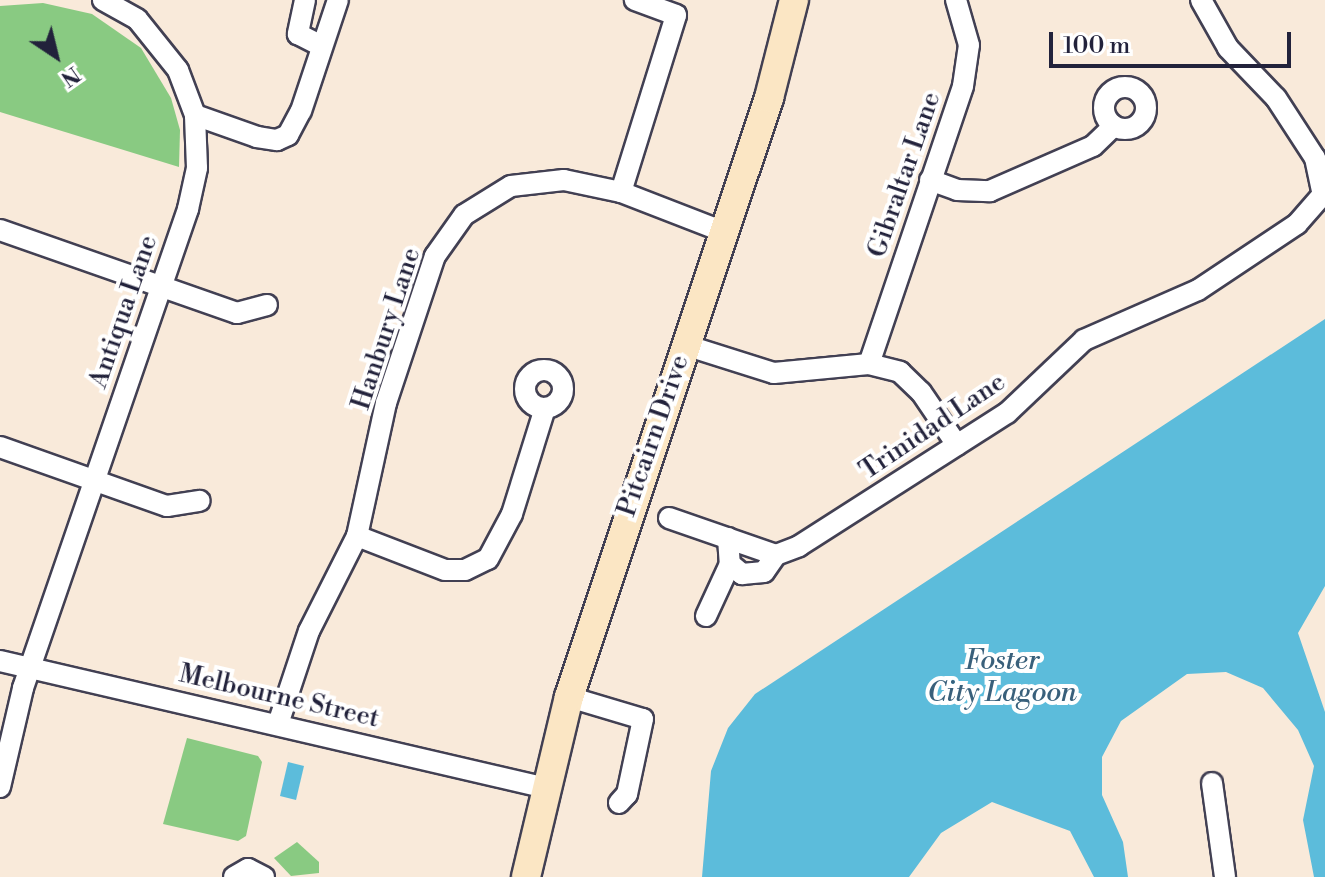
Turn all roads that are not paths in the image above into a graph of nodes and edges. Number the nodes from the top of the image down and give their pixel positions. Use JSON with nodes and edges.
{"nodes":[{"id":1,"x":103,"y":0,"type":"edge"},
{"id":2,"x":305,"y":0,"type":"edge"},
{"id":3,"x":338,"y":0,"type":"edge"},
{"id":4,"x":635,"y":0,"type":"edge"},
{"id":5,"x":794,"y":0,"type":"edge"},
{"id":6,"x":956,"y":0,"type":"edge"},
{"id":7,"x":1201,"y":0,"type":"edge"},
{"id":8,"x":140,"y":9,"type":"edge"},
{"id":9,"x":322,"y":46,"type":"junction"},
{"id":10,"x":195,"y":115,"type":"junction"},
{"id":11,"x":1114,"y":126,"type":"dead end"},
{"id":12,"x":930,"y":180,"type":"junction"},
{"id":13,"x":621,"y":192,"type":"junction"},
{"id":14,"x":1324,"y":192,"type":"edge"},
{"id":15,"x":724,"y":232,"type":"junction"},
{"id":16,"x":3,"y":234,"type":"edge"},
{"id":17,"x":160,"y":285,"type":"junction"},
{"id":18,"x":267,"y":305,"type":"dead end"},
{"id":19,"x":685,"y":345,"type":"junction"},
{"id":20,"x":869,"y":364,"type":"junction"},
{"id":21,"x":545,"y":408,"type":"dead end"},
{"id":22,"x":957,"y":445,"type":"junction"},
{"id":23,"x":6,"y":456,"type":"edge"},
{"id":24,"x":94,"y":482,"type":"junction"},
{"id":25,"x":200,"y":501,"type":"dead end"},
{"id":26,"x":669,"y":518,"type":"dead end"},
{"id":27,"x":357,"y":536,"type":"junction"},
{"id":28,"x":728,"y":538,"type":"junction"},
{"id":29,"x":776,"y":555,"type":"junction"},
{"id":30,"x":730,"y":564,"type":"junction"},
{"id":31,"x":706,"y":616,"type":"dead end"},
{"id":32,"x":0,"y":661,"type":"edge"},
{"id":33,"x":31,"y":667,"type":"junction"},
{"id":34,"x":569,"y":697,"type":"junction"},
{"id":35,"x":278,"y":724,"type":"junction"},
{"id":36,"x":1212,"y":783,"type":"dead end"},
{"id":37,"x":0,"y":787,"type":"edge"},
{"id":38,"x":546,"y":788,"type":"junction"},
{"id":39,"x":619,"y":803,"type":"dead end"},
{"id":40,"x":234,"y":877,"type":"edge"},
{"id":41,"x":264,"y":877,"type":"edge"},
{"id":42,"x":526,"y":877,"type":"edge"},
{"id":43,"x":1225,"y":877,"type":"edge"}],
"edges":[{"from":1,"to":8,"type":"street","name":"Antiqua Lane"},
{"from":2,"to":9,"type":"street"},
{"from":3,"to":9,"type":"street"},
{"from":4,"to":13,"type":"street"},
{"from":5,"to":15,"type":"street","name":"Pitcairn Drive"},
{"from":6,"to":12,"type":"street","name":"Gibraltar Lane"},
{"from":7,"to":14,"type":"street","name":"Trinidad Lane"},
{"from":8,"to":10,"type":"street","name":"Antiqua Lane"},
{"from":9,"to":10,"type":"street"},
{"from":10,"to":17,"type":"street","name":"Antiqua Lane"},
{"from":11,"to":12,"type":"street"},
{"from":12,"to":20,"type":"street","name":"Gibraltar Lane"},
{"from":13,"to":15,"type":"street","name":"Hanbury Lane"},
{"from":13,"to":27,"type":"street","name":"Hanbury Lane"},
{"from":14,"to":22,"type":"street","name":"Trinidad Lane"},
{"from":15,"to":19,"type":"street","name":"Pitcairn Drive"},
{"from":16,"to":17,"type":"street"},
{"from":17,"to":18,"type":"street"},
{"from":17,"to":24,"type":"street","name":"Antiqua Lane"},
{"from":19,"to":20,"type":"street"},
{"from":19,"to":34,"type":"street","name":"Pitcairn Drive"},
{"from":20,"to":22,"type":"street"},
{"from":21,"to":27,"type":"street"},
{"from":22,"to":29,"type":"street","name":"Trinidad Lane"},
{"from":23,"to":24,"type":"street"},
{"from":24,"to":25,"type":"street"},
{"from":24,"to":33,"type":"street","name":"Antiqua Lane"},
{"from":26,"to":28,"type":"street"},
{"from":27,"to":35,"type":"street","name":"Hanbury Lane"},
{"from":28,"to":29,"type":"street"},
{"from":28,"to":30,"type":"street"},
{"from":29,"to":30,"type":"street","name":"Trinidad Lane"},
{"from":30,"to":31,"type":"street"},
{"from":32,"to":33,"type":"street","name":"Melbourne Street"},
{"from":33,"to":35,"type":"street","name":"Melbourne Street"},
{"from":33,"to":37,"type":"street","name":"Antiqua Lane"},
{"from":34,"to":38,"type":"street","name":"Pitcairn Drive"},
{"from":34,"to":39,"type":"street"},
{"from":35,"to":38,"type":"street","name":"Melbourne Street"},
{"from":36,"to":43,"type":"street"},
{"from":38,"to":42,"type":"street","name":"Pitcairn Drive"},
{"from":40,"to":41,"type":"street"}]}
